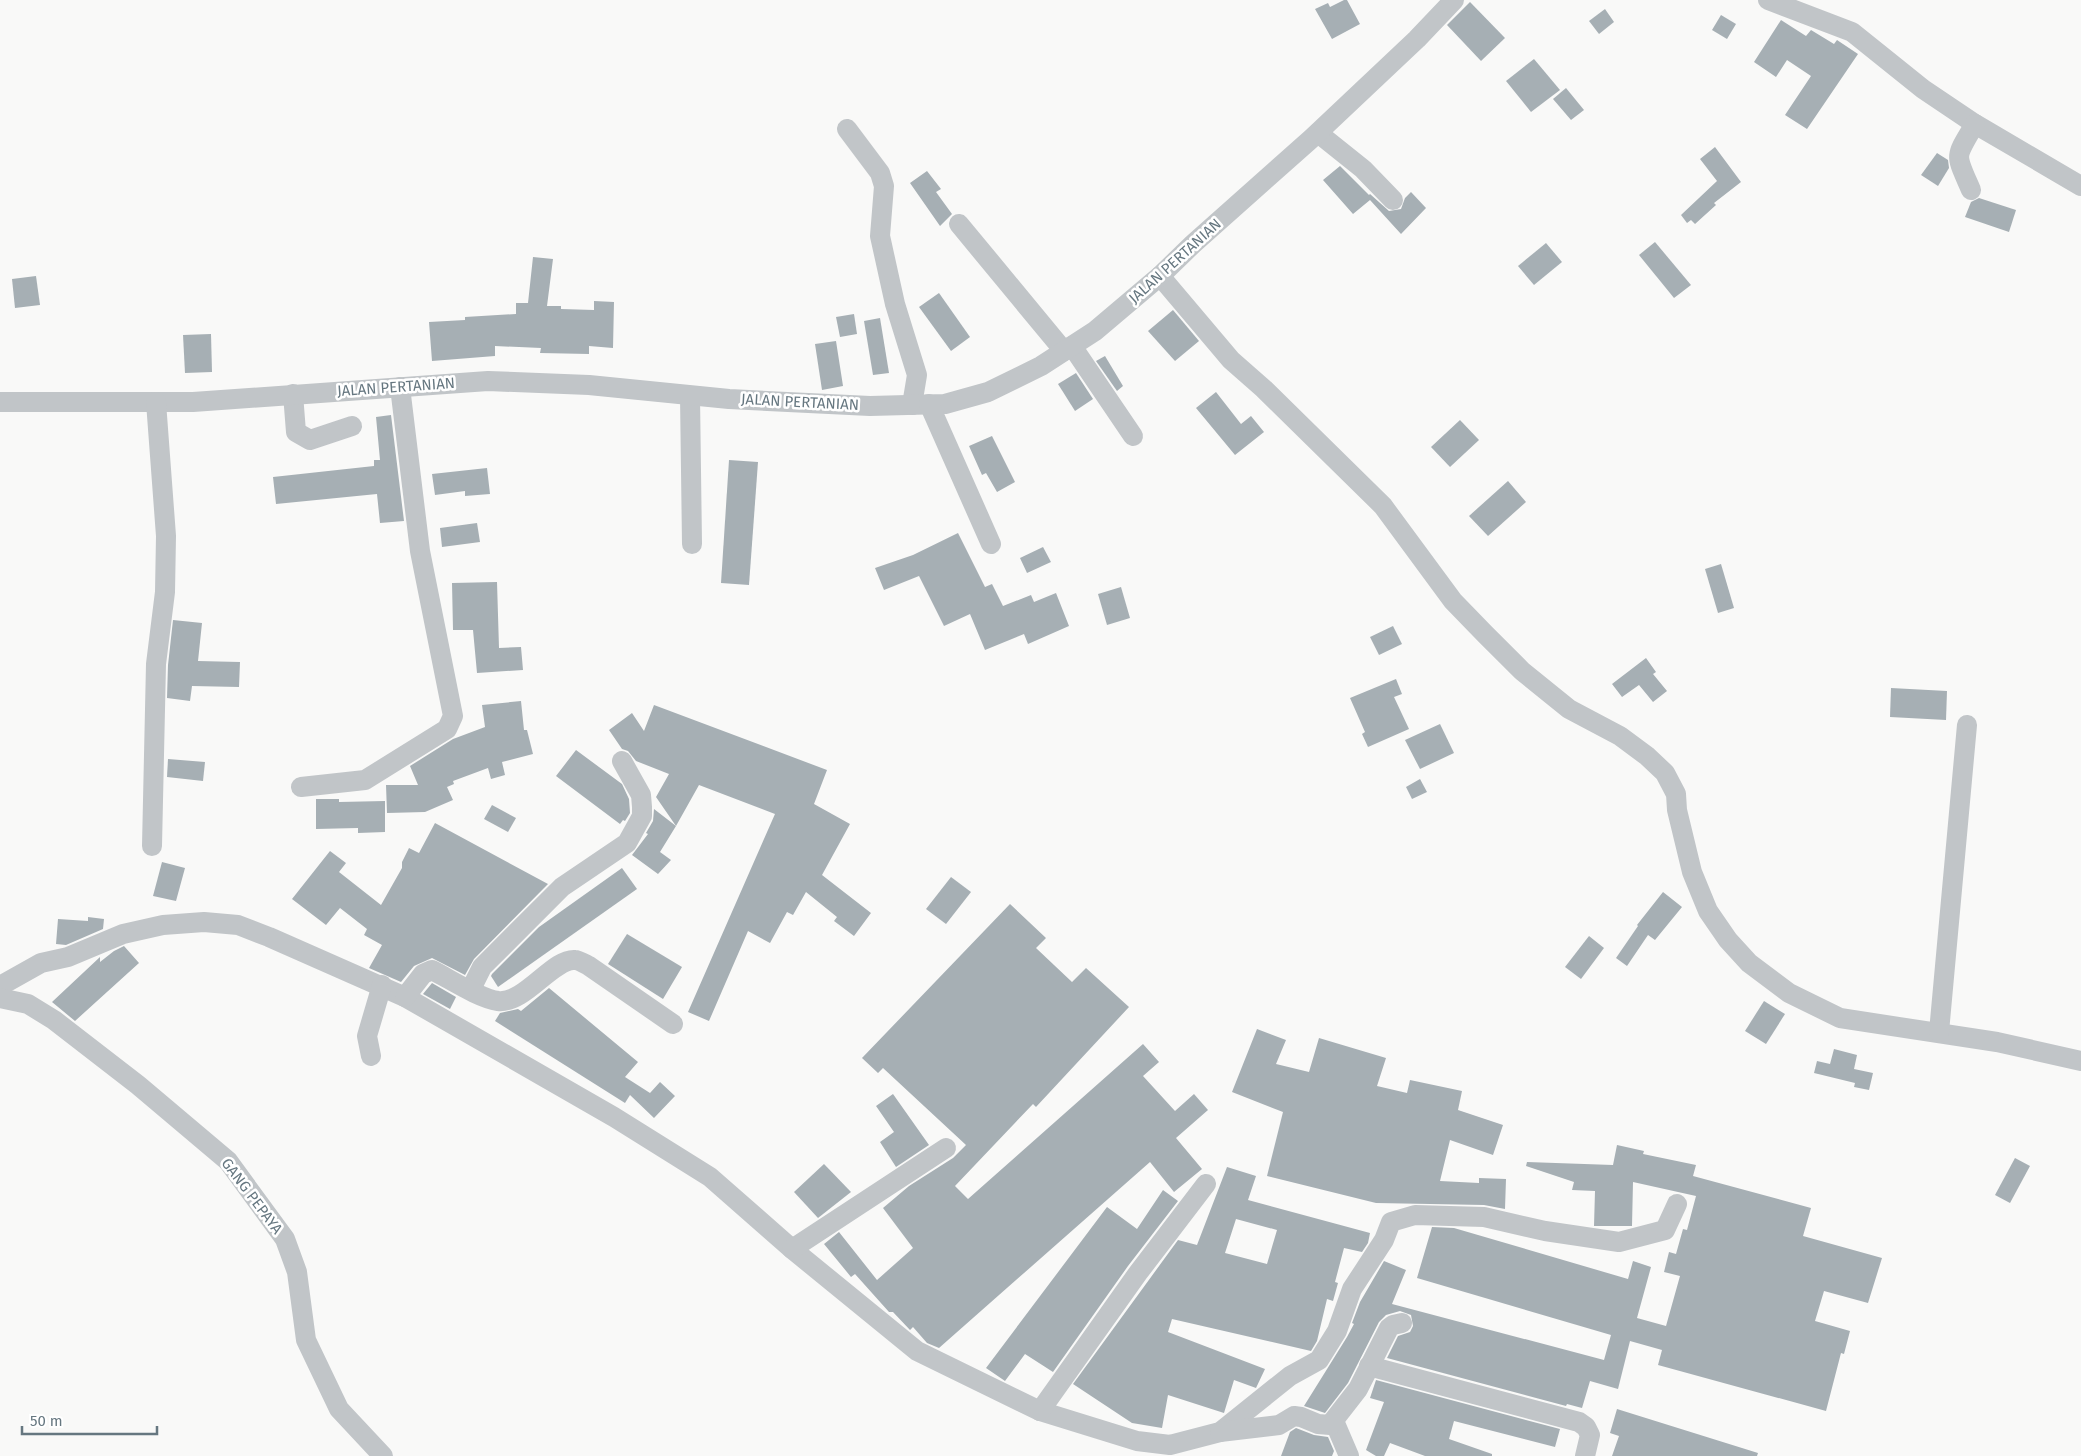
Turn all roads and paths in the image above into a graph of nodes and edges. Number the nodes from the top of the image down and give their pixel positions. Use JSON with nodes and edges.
{"nodes":[{"id":1,"x":1454,"y":0,"type":"edge"},
{"id":2,"x":1768,"y":0,"type":"edge"},
{"id":3,"x":1975,"y":124,"type":"junction"},
{"id":4,"x":847,"y":129,"type":"dead end"},
{"id":5,"x":1318,"y":133,"type":"junction"},
{"id":6,"x":2081,"y":186,"type":"edge"},
{"id":7,"x":1972,"y":190,"type":"dead end"},
{"id":8,"x":1393,"y":200,"type":"dead end"},
{"id":9,"x":959,"y":224,"type":"dead end"},
{"id":10,"x":1160,"y":276,"type":"junction"},
{"id":11,"x":1068,"y":348,"type":"junction"},
{"id":12,"x":400,"y":388,"type":"junction"},
{"id":13,"x":294,"y":394,"type":"junction"},
{"id":14,"x":690,"y":396,"type":"junction"},
{"id":15,"x":0,"y":402,"type":"edge"},
{"id":16,"x":156,"y":402,"type":"junction"},
{"id":17,"x":920,"y":404,"type":"junction"},
{"id":18,"x":352,"y":426,"type":"dead end"},
{"id":19,"x":1133,"y":436,"type":"dead end"},
{"id":20,"x":692,"y":544,"type":"dead end"},
{"id":21,"x":992,"y":544,"type":"dead end"},
{"id":22,"x":1967,"y":725,"type":"dead end"},
{"id":23,"x":622,"y":761,"type":"dead end"},
{"id":24,"x":301,"y":786,"type":"dead end"},
{"id":25,"x":152,"y":846,"type":"dead end"},
{"id":26,"x":382,"y":985,"type":"junction"},
{"id":27,"x":0,"y":986,"type":"edge"},
{"id":28,"x":471,"y":989,"type":"junction"},
{"id":29,"x":405,"y":997,"type":"junction"},
{"id":30,"x":0,"y":998,"type":"edge"},
{"id":31,"x":674,"y":1024,"type":"dead end"},
{"id":32,"x":1939,"y":1032,"type":"junction"},
{"id":33,"x":371,"y":1056,"type":"dead end"},
{"id":34,"x":2081,"y":1061,"type":"edge"},
{"id":35,"x":946,"y":1148,"type":"dead end"},
{"id":36,"x":1206,"y":1184,"type":"dead end"},
{"id":37,"x":1677,"y":1204,"type":"dead end"},
{"id":38,"x":792,"y":1249,"type":"junction"},
{"id":39,"x":1402,"y":1323,"type":"dead end"},
{"id":40,"x":1369,"y":1366,"type":"junction"},
{"id":41,"x":1040,"y":1411,"type":"junction"},
{"id":42,"x":1334,"y":1421,"type":"junction"},
{"id":43,"x":1220,"y":1432,"type":"junction"},
{"id":44,"x":1167,"y":1451,"type":"edge"},
{"id":45,"x":383,"y":1456,"type":"edge"},
{"id":46,"x":1349,"y":1456,"type":"edge"},
{"id":47,"x":1585,"y":1456,"type":"edge"}],
"edges":[{"from":1,"to":5,"type":"street","name":"JALAN PERTANIAN"},
{"from":2,"to":3,"type":"street"},
{"from":3,"to":6,"type":"street"},
{"from":3,"to":7,"type":"street"},
{"from":4,"to":17,"type":"street"},
{"from":5,"to":8,"type":"street"},
{"from":5,"to":10,"type":"street","name":"JALAN PERTANIAN"},
{"from":9,"to":11,"type":"street"},
{"from":10,"to":11,"type":"street","name":"JALAN PERTANIAN"},
{"from":10,"to":32,"type":"street"},
{"from":11,"to":17,"type":"street","name":"JALAN PERTANIAN"},
{"from":11,"to":19,"type":"street"},
{"from":12,"to":13,"type":"street","name":"JALAN PERTANIAN"},
{"from":12,"to":14,"type":"street","name":"JALAN PERTANIAN"},
{"from":12,"to":24,"type":"street"},
{"from":13,"to":16,"type":"street","name":"JALAN PERTANIAN"},
{"from":13,"to":18,"type":"street"},
{"from":14,"to":17,"type":"street","name":"JALAN PERTANIAN"},
{"from":14,"to":20,"type":"street"},
{"from":15,"to":16,"type":"street","name":"JALAN PERTANIAN"},
{"from":16,"to":25,"type":"street"},
{"from":17,"to":21,"type":"street"},
{"from":22,"to":32,"type":"street"},
{"from":23,"to":28,"type":"street"},
{"from":26,"to":27,"type":"street"},
{"from":26,"to":29,"type":"street"},
{"from":26,"to":33,"type":"street"},
{"from":28,"to":29,"type":"street"},
{"from":28,"to":31,"type":"street"},
{"from":29,"to":38,"type":"street"},
{"from":30,"to":45,"type":"street","name":"GANG PEPAYA"},
{"from":32,"to":34,"type":"street"},
{"from":35,"to":38,"type":"street"},
{"from":36,"to":41,"type":"street"},
{"from":37,"to":43,"type":"street"},
{"from":38,"to":41,"type":"street"},
{"from":39,"to":40,"type":"street"},
{"from":40,"to":42,"type":"street"},
{"from":40,"to":47,"type":"street"},
{"from":41,"to":44,"type":"street"},
{"from":42,"to":43,"type":"street"},
{"from":42,"to":46,"type":"street"},
{"from":43,"to":44,"type":"street"}]}
